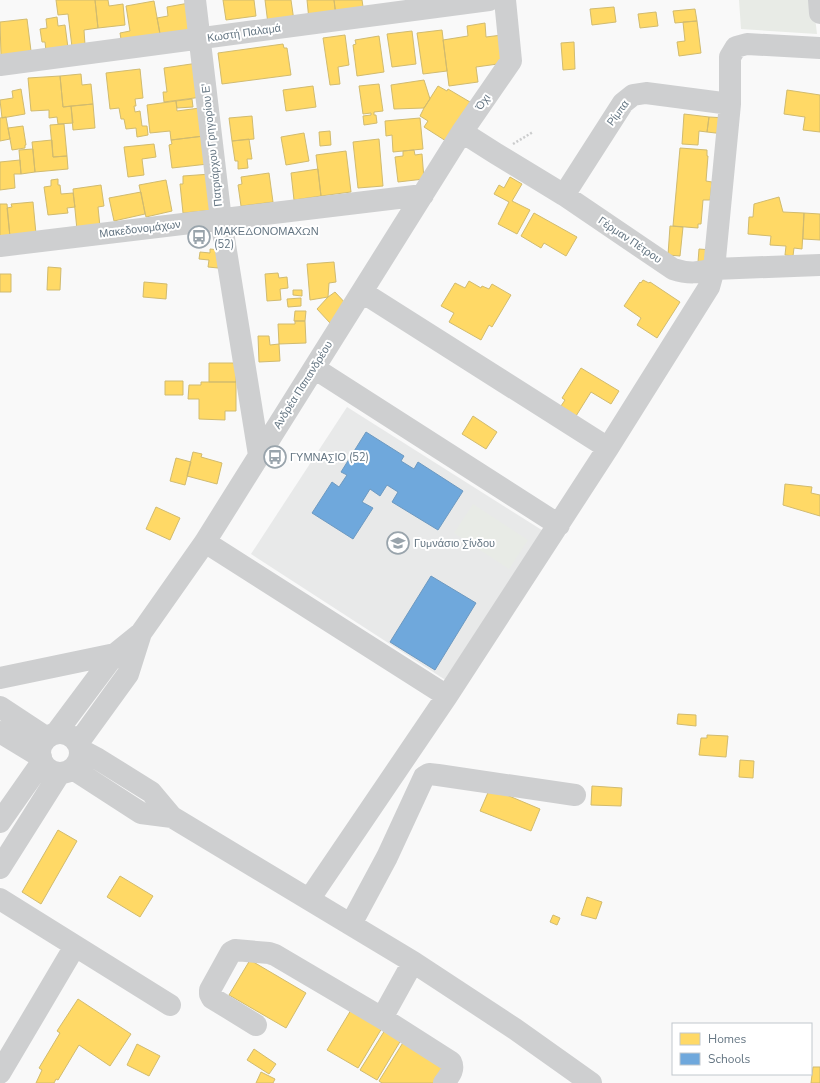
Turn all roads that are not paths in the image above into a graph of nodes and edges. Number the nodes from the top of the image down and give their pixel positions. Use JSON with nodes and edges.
{"nodes":[{"id":1,"x":195,"y":0,"type":"edge"},
{"id":2,"x":489,"y":0,"type":"edge"},
{"id":3,"x":505,"y":0,"type":"edge"},
{"id":4,"x":819,"y":0,"type":"edge"},
{"id":5,"x":820,"y":13,"type":"edge"},
{"id":6,"x":200,"y":39,"type":"junction"},
{"id":7,"x":820,"y":48,"type":"edge"},
{"id":8,"x":0,"y":66,"type":"edge"},
{"id":9,"x":730,"y":104,"type":"junction"},
{"id":10,"x":462,"y":132,"type":"junction"},
{"id":11,"x":423,"y":195,"type":"junction"},
{"id":12,"x":564,"y":195,"type":"junction"},
{"id":13,"x":221,"y":220,"type":"junction"},
{"id":14,"x":0,"y":246,"type":"edge"},
{"id":15,"x":820,"y":265,"type":"edge"},
{"id":16,"x":714,"y":269,"type":"junction"},
{"id":17,"x":362,"y":292,"type":"junction"},
{"id":18,"x":314,"y":368,"type":"junction"},
{"id":19,"x":608,"y":448,"type":"junction"},
{"id":20,"x":259,"y":455,"type":"junction"},
{"id":21,"x":559,"y":525,"type":"junction"},
{"id":22,"x":205,"y":542,"type":"junction"},
{"id":23,"x":141,"y":633,"type":"junction"},
{"id":24,"x":115,"y":654,"type":"junction"},
{"id":25,"x":0,"y":678,"type":"edge"},
{"id":26,"x":447,"y":696,"type":"junction"},
{"id":27,"x":0,"y":707,"type":"edge"},
{"id":28,"x":0,"y":732,"type":"edge"},
{"id":29,"x":60,"y":753,"type":"junction"},
{"id":30,"x":575,"y":795,"type":"dead end"},
{"id":31,"x":0,"y":822,"type":"edge"},
{"id":32,"x":0,"y":868,"type":"edge"},
{"id":33,"x":310,"y":898,"type":"junction"},
{"id":34,"x":0,"y":900,"type":"edge"},
{"id":35,"x":351,"y":924,"type":"junction"},
{"id":36,"x":74,"y":946,"type":"junction"},
{"id":37,"x":413,"y":962,"type":"junction"},
{"id":38,"x":170,"y":1006,"type":"dead end"},
{"id":39,"x":382,"y":1018,"type":"junction"},
{"id":40,"x":256,"y":1025,"type":"dead end"},
{"id":41,"x":0,"y":1073,"type":"edge"},
{"id":42,"x":444,"y":1083,"type":"edge"},
{"id":43,"x":592,"y":1083,"type":"edge"}],
"edges":[{"from":1,"to":6,"type":"street","name":"Πατριάρχου Γρηγορίου Ε'"},
{"from":2,"to":6,"type":"street","name":"Κωστή Παλαμά"},
{"from":3,"to":10,"type":"street","name":"Όχι"},
{"from":4,"to":5,"type":"street"},
{"from":6,"to":8,"type":"street","name":"Κωστή Παλαμά"},
{"from":6,"to":13,"type":"street","name":"Πατριάρχου Γρηγορίου Ε'"},
{"from":7,"to":9,"type":"street"},
{"from":9,"to":12,"type":"street","name":"Ρίμπα"},
{"from":9,"to":16,"type":"street"},
{"from":10,"to":11,"type":"street","name":"Όχι"},
{"from":10,"to":12,"type":"street","name":"Γέρμαν Πέτρου"},
{"from":11,"to":13,"type":"street","name":"Μακεδονομάχων"},
{"from":11,"to":17,"type":"street","name":"Ανδρέα Παπανδρέου"},
{"from":12,"to":16,"type":"street","name":"Γέρμαν Πέτρου"},
{"from":13,"to":14,"type":"street","name":"Μακεδονομάχων"},
{"from":13,"to":20,"type":"street","name":"Πατριάρχου Γρηγορίου Ε'"},
{"from":15,"to":16,"type":"street","name":"Γέρμαν Πέτρου"},
{"from":16,"to":19,"type":"street"},
{"from":17,"to":18,"type":"street","name":"Ανδρέα Παπανδρέου"},
{"from":17,"to":19,"type":"street"},
{"from":18,"to":20,"type":"street","name":"Ανδρέα Παπανδρέου"},
{"from":18,"to":21,"type":"street"},
{"from":19,"to":21,"type":"street"},
{"from":20,"to":22,"type":"street","name":"Ανδρέα Παπανδρέου"},
{"from":21,"to":26,"type":"street"},
{"from":22,"to":23,"type":"street","name":"Ανδρέα Παπανδρέου"},
{"from":22,"to":26,"type":"street"},
{"from":23,"to":24,"type":"street","name":"Ανδρέα Παπανδρέου"},
{"from":23,"to":29,"type":"street","name":"Ανδρέα Παπανδρέου"},
{"from":24,"to":25,"type":"street"},
{"from":24,"to":29,"type":"street","name":"Ανδρέα Παπανδρέου"},
{"from":26,"to":33,"type":"street"},
{"from":27,"to":29,"type":"street"},
{"from":28,"to":29,"type":"street"},
{"from":29,"to":31,"type":"street","name":"Ανδρέα Παπανδρέου"},
{"from":29,"to":32,"type":"street","name":"Ανδρέα Παπανδρέου"},
{"from":29,"to":33,"type":"street"},
{"from":30,"to":35,"type":"street"},
{"from":33,"to":35,"type":"street"},
{"from":34,"to":36,"type":"street"},
{"from":35,"to":37,"type":"street"},
{"from":36,"to":38,"type":"street"},
{"from":36,"to":41,"type":"street"},
{"from":37,"to":39,"type":"street"},
{"from":37,"to":43,"type":"street"},
{"from":39,"to":40,"type":"street"},
{"from":39,"to":42,"type":"street"}]}
